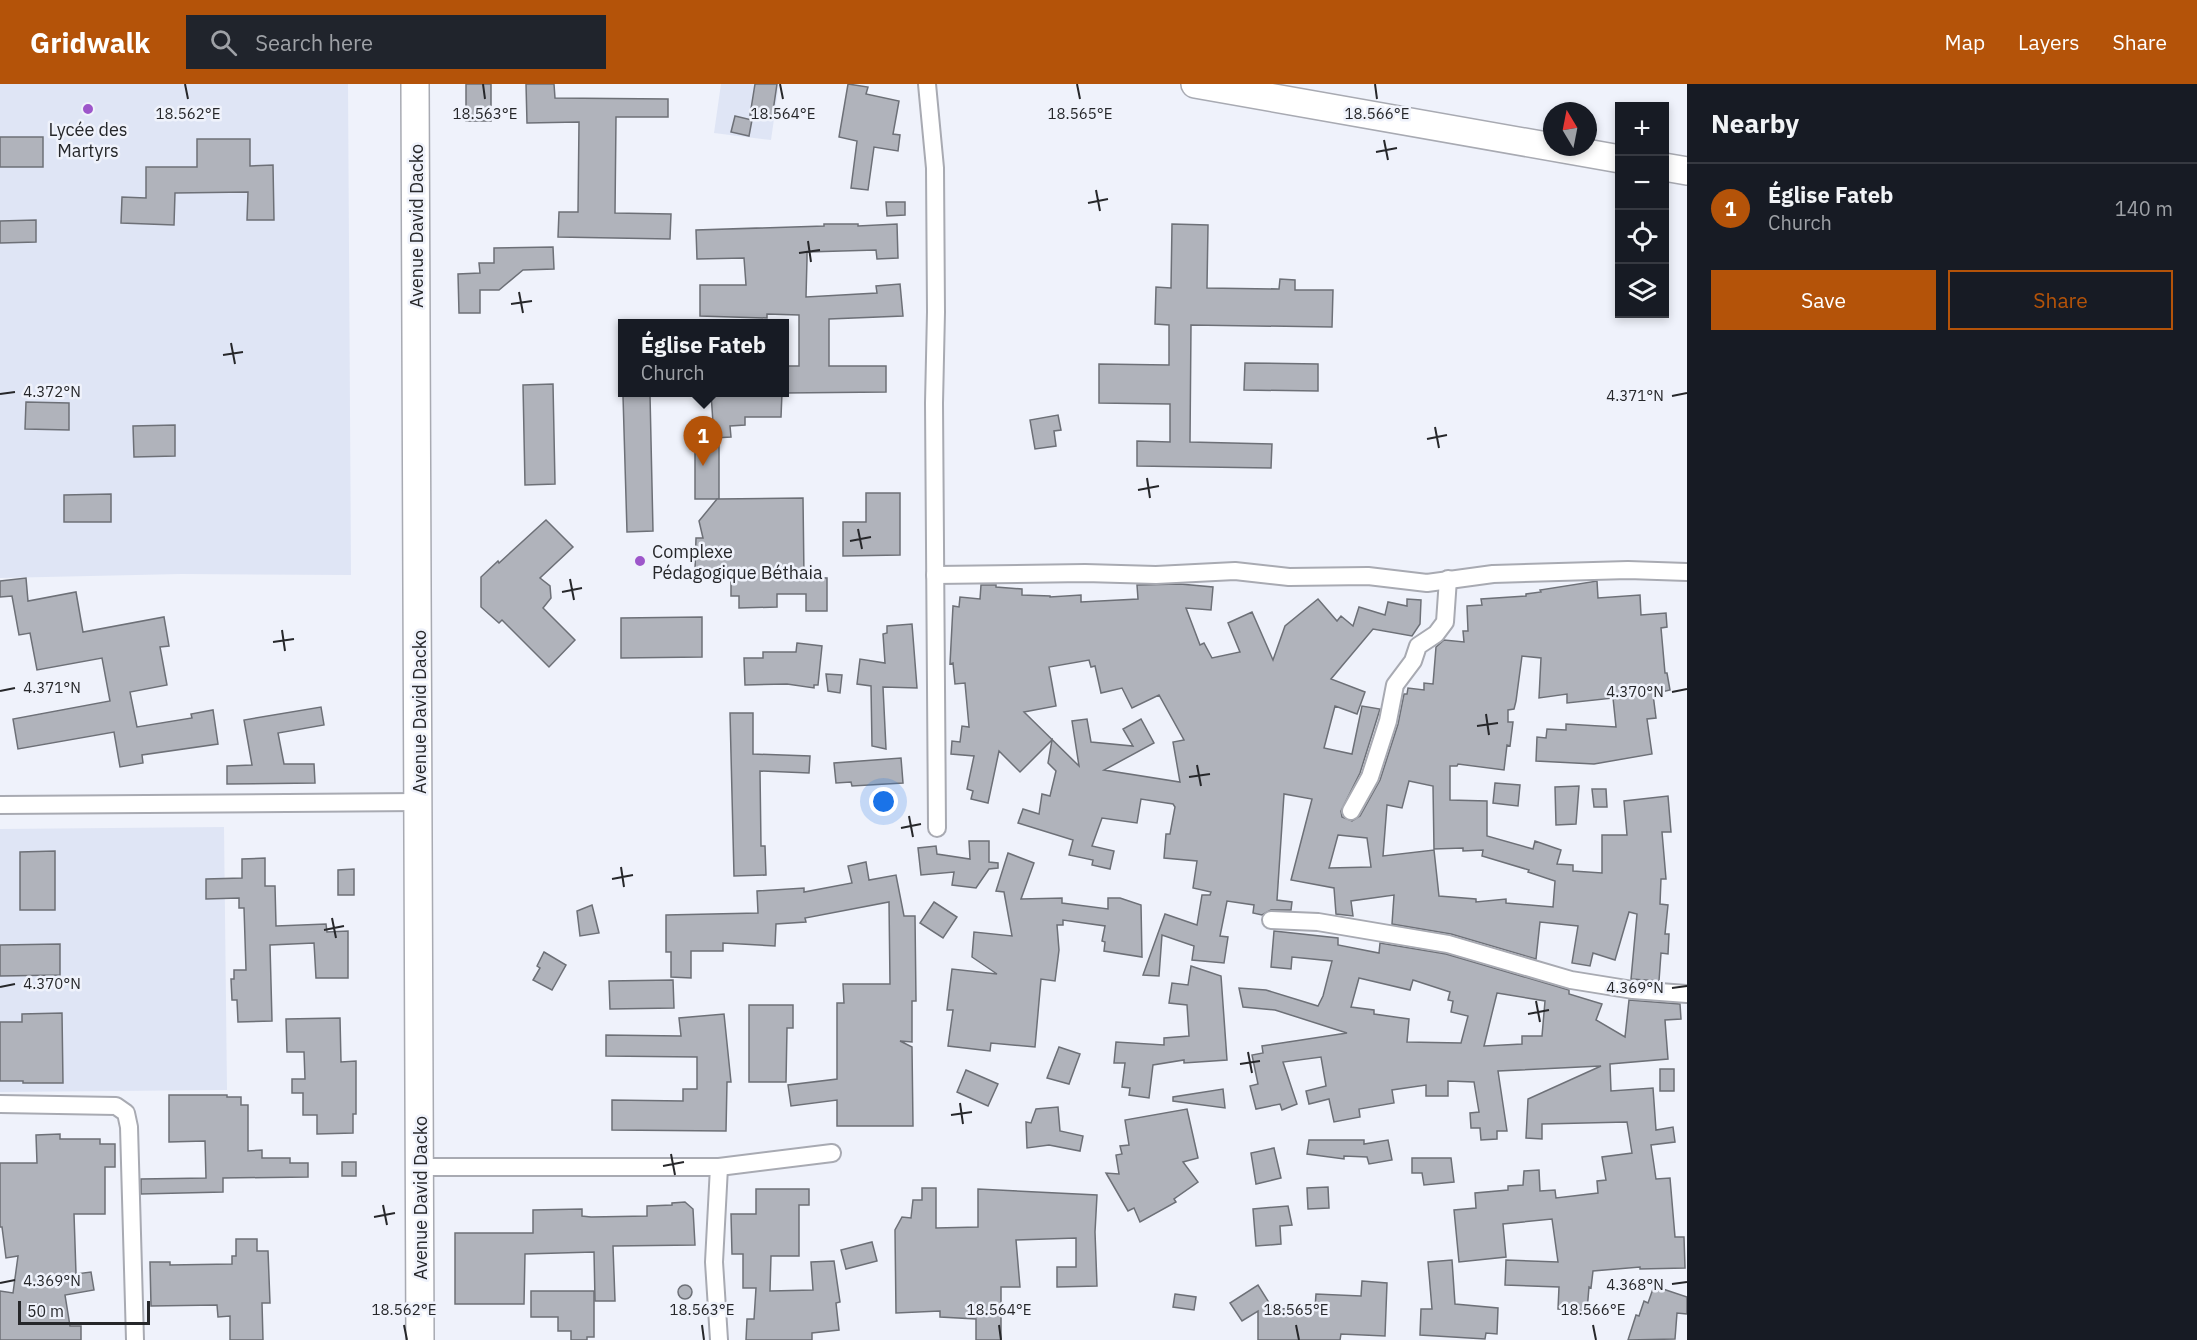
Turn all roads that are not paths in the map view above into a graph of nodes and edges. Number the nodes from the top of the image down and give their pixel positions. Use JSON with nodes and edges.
{"nodes":[{"id":1,"x":415,"y":84,"type":"edge"},
{"id":2,"x":927,"y":84,"type":"edge"},
{"id":3,"x":1195,"y":84,"type":"edge"},
{"id":4,"x":1615,"y":158,"type":"edge"},
{"id":5,"x":1669,"y":168,"type":"edge"},
{"id":6,"x":1687,"y":171,"type":"edge"},
{"id":7,"x":1687,"y":572,"type":"edge"},
{"id":8,"x":935,"y":576,"type":"junction"},
{"id":9,"x":1448,"y":579,"type":"junction"},
{"id":10,"x":419,"y":802,"type":"junction"},
{"id":11,"x":0,"y":805,"type":"edge"},
{"id":12,"x":1351,"y":811,"type":"dead end"},
{"id":13,"x":937,"y":828,"type":"dead end"},
{"id":14,"x":1271,"y":920,"type":"dead end"},
{"id":15,"x":1687,"y":994,"type":"edge"},
{"id":16,"x":0,"y":1104,"type":"edge"},
{"id":17,"x":832,"y":1153,"type":"dead end"},
{"id":18,"x":420,"y":1167,"type":"junction"},
{"id":19,"x":719,"y":1167,"type":"junction"},
{"id":20,"x":135,"y":1340,"type":"edge"},
{"id":21,"x":420,"y":1340,"type":"edge"},
{"id":22,"x":719,"y":1340,"type":"edge"}],
"edges":[{"from":1,"to":10,"type":"main road","name":"Avenue David Dacko"},
{"from":2,"to":8,"type":"street"},
{"from":3,"to":4,"type":"main road"},
{"from":5,"to":6,"type":"main road"},
{"from":7,"to":9,"type":"street"},
{"from":8,"to":9,"type":"street"},
{"from":8,"to":13,"type":"street"},
{"from":9,"to":12,"type":"street"},
{"from":10,"to":11,"type":"street"},
{"from":10,"to":18,"type":"main road","name":"Avenue David Dacko"},
{"from":14,"to":15,"type":"street"},
{"from":16,"to":20,"type":"street"},
{"from":17,"to":19,"type":"street"},
{"from":18,"to":19,"type":"street"},
{"from":18,"to":21,"type":"main road","name":"Avenue David Dacko"},
{"from":19,"to":22,"type":"street"}]}
